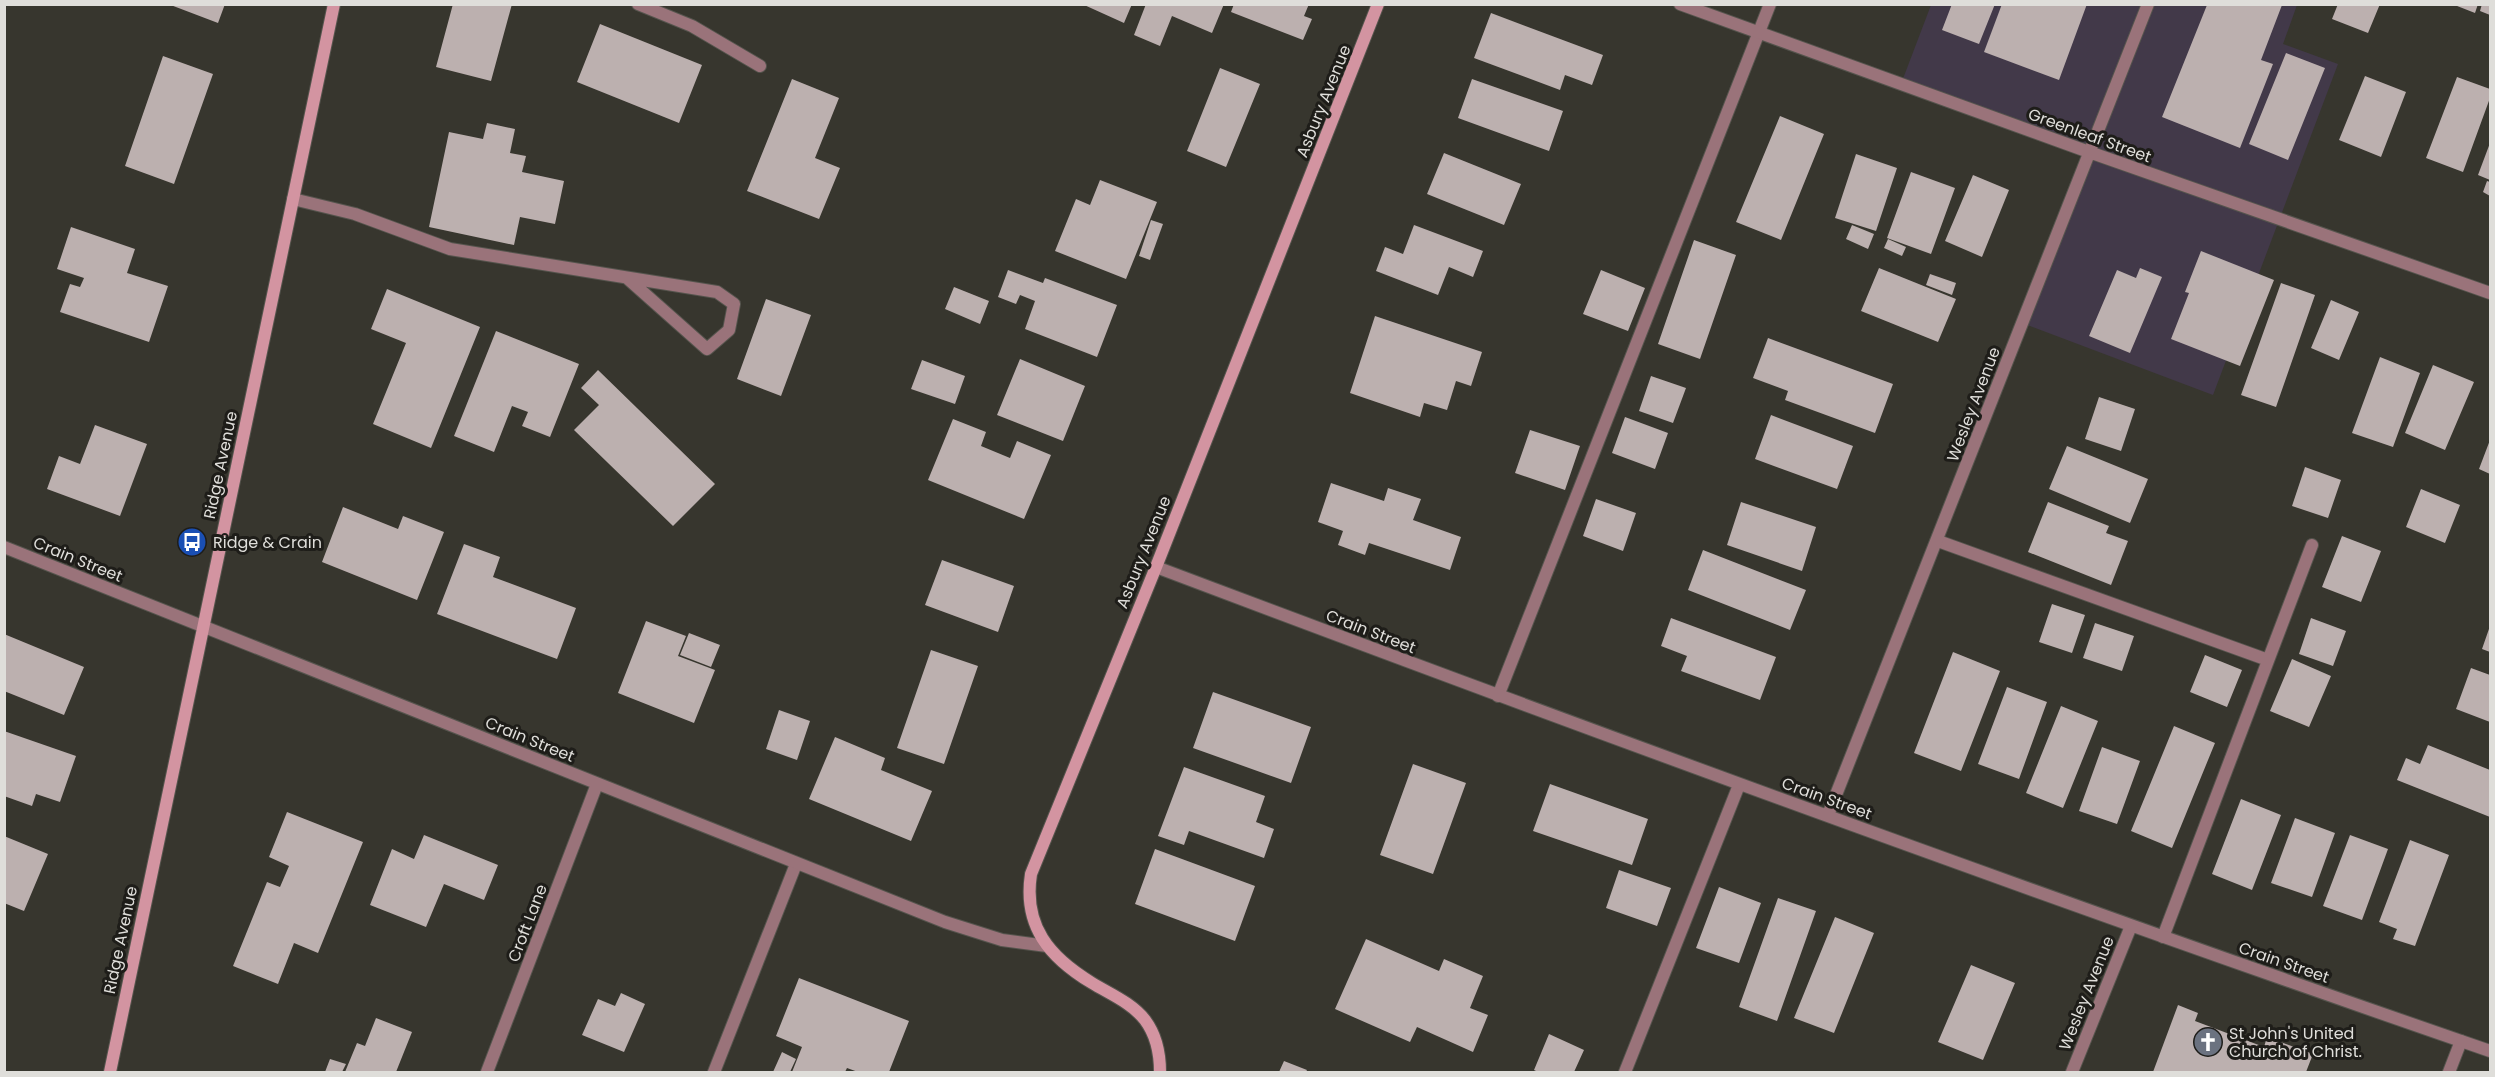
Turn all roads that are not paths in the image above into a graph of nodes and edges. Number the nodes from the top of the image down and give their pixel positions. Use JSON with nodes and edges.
{"nodes":[{"id":1,"x":334,"y":4,"type":"edge"},
{"id":2,"x":638,"y":4,"type":"edge"},
{"id":3,"x":1378,"y":4,"type":"edge"},
{"id":4,"x":1680,"y":4,"type":"edge"},
{"id":5,"x":1770,"y":4,"type":"edge"},
{"id":6,"x":2148,"y":4,"type":"edge"},
{"id":7,"x":1758,"y":32,"type":"junction"},
{"id":8,"x":760,"y":66,"type":"dead end"},
{"id":9,"x":2089,"y":152,"type":"junction"},
{"id":10,"x":293,"y":199,"type":"junction"},
{"id":11,"x":627,"y":278,"type":"junction"},
{"id":12,"x":2490,"y":293,"type":"edge"},
{"id":13,"x":1938,"y":541,"type":"junction"},
{"id":14,"x":2312,"y":545,"type":"dead end"},
{"id":15,"x":4,"y":547,"type":"edge"},
{"id":16,"x":1156,"y":567,"type":"junction"},
{"id":17,"x":203,"y":626,"type":"junction"},
{"id":18,"x":2268,"y":660,"type":"junction"},
{"id":19,"x":1498,"y":696,"type":"junction"},
{"id":20,"x":597,"y":784,"type":"junction"},
{"id":21,"x":1739,"y":784,"type":"junction"},
{"id":22,"x":1828,"y":815,"type":"junction"},
{"id":23,"x":796,"y":864,"type":"junction"},
{"id":24,"x":2131,"y":926,"type":"junction"},
{"id":25,"x":2163,"y":937,"type":"junction"},
{"id":26,"x":1047,"y":946,"type":"junction"},
{"id":27,"x":2461,"y":1041,"type":"junction"},
{"id":28,"x":2490,"y":1051,"type":"edge"},
{"id":29,"x":110,"y":1072,"type":"edge"},
{"id":30,"x":487,"y":1072,"type":"edge"},
{"id":31,"x":714,"y":1072,"type":"edge"},
{"id":32,"x":1160,"y":1072,"type":"edge"},
{"id":33,"x":1625,"y":1072,"type":"edge"},
{"id":34,"x":2072,"y":1072,"type":"edge"},
{"id":35,"x":2449,"y":1072,"type":"edge"}],
"edges":[{"from":1,"to":10,"type":"main road","name":"Ridge Avenue"},
{"from":2,"to":8,"type":"street"},
{"from":3,"to":16,"type":"main road","name":"Asbury Avenue"},
{"from":4,"to":7,"type":"street","name":"Greenleaf Street"},
{"from":5,"to":7,"type":"street"},
{"from":6,"to":9,"type":"street","name":"Wesley Avenue"},
{"from":7,"to":9,"type":"street","name":"Greenleaf Street"},
{"from":7,"to":19,"type":"street"},
{"from":9,"to":12,"type":"street","name":"Greenleaf Street"},
{"from":9,"to":13,"type":"street","name":"Wesley Avenue"},
{"from":10,"to":11,"type":"street"},
{"from":10,"to":17,"type":"main road","name":"Ridge Avenue"},
{"from":11,"to":11,"type":"street"},
{"from":13,"to":18,"type":"street"},
{"from":13,"to":22,"type":"street","name":"Wesley Avenue"},
{"from":14,"to":18,"type":"street"},
{"from":15,"to":17,"type":"street","name":"Crain Street"},
{"from":16,"to":19,"type":"street","name":"Crain Street"},
{"from":16,"to":26,"type":"main road","name":"Asbury Avenue"},
{"from":17,"to":20,"type":"street","name":"Crain Street"},
{"from":17,"to":29,"type":"main road","name":"Ridge Avenue"},
{"from":18,"to":25,"type":"street"},
{"from":19,"to":21,"type":"street","name":"Crain Street"},
{"from":20,"to":23,"type":"street","name":"Crain Street"},
{"from":20,"to":30,"type":"street","name":"Croft Lane"},
{"from":21,"to":22,"type":"street","name":"Crain Street"},
{"from":21,"to":33,"type":"street"},
{"from":22,"to":24,"type":"street","name":"Crain Street"},
{"from":23,"to":26,"type":"street","name":"Crain Street"},
{"from":23,"to":31,"type":"street"},
{"from":24,"to":25,"type":"street","name":"Crain Street"},
{"from":24,"to":34,"type":"street","name":"Wesley Avenue"},
{"from":25,"to":27,"type":"street","name":"Crain Street"},
{"from":26,"to":32,"type":"main road","name":"Asbury Avenue"},
{"from":27,"to":28,"type":"street","name":"Crain Street"},
{"from":27,"to":35,"type":"street"}]}
